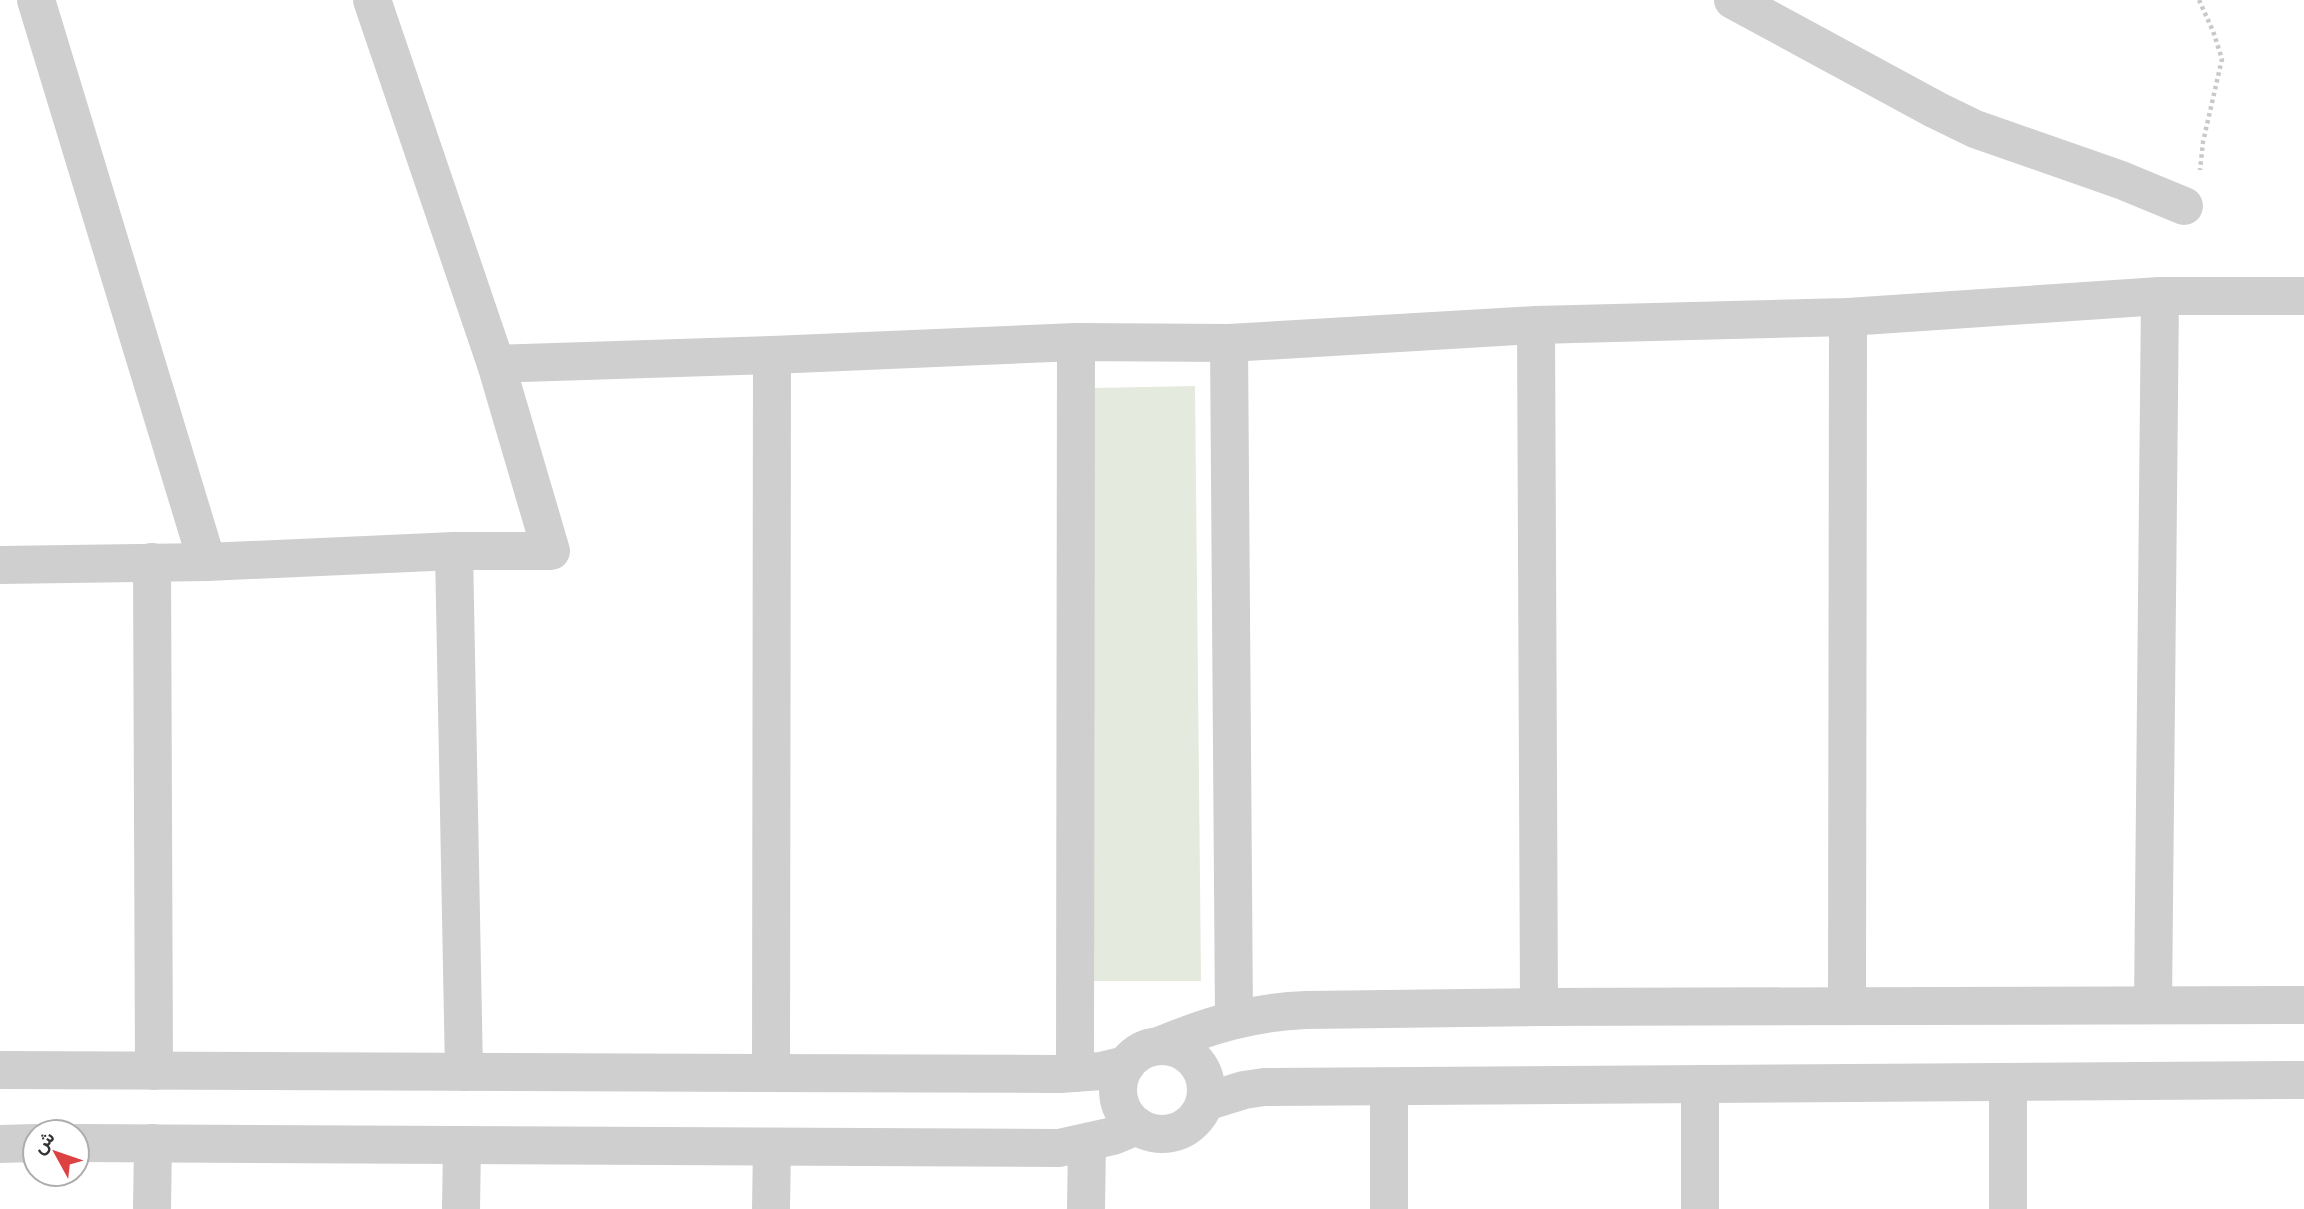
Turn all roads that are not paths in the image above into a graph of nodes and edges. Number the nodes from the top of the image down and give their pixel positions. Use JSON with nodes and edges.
{"nodes":[{"id":1,"x":36,"y":0,"type":"edge"},
{"id":2,"x":372,"y":0,"type":"edge"},
{"id":3,"x":1733,"y":0,"type":"edge"},
{"id":4,"x":2184,"y":206,"type":"road end"},
{"id":5,"x":2160,"y":296,"type":"junction"},
{"id":6,"x":2304,"y":296,"type":"edge"},
{"id":7,"x":1848,"y":317,"type":"junction"},
{"id":8,"x":1536,"y":325,"type":"junction"},
{"id":9,"x":1076,"y":342,"type":"junction"},
{"id":10,"x":1229,"y":343,"type":"junction"},
{"id":11,"x":772,"y":355,"type":"junction"},
{"id":12,"x":496,"y":364,"type":"junction"},
{"id":13,"x":454,"y":551,"type":"junction"},
{"id":14,"x":152,"y":562,"type":"junction"},
{"id":15,"x":207,"y":562,"type":"junction"},
{"id":16,"x":0,"y":565,"type":"edge"},
{"id":17,"x":2153,"y":1005,"type":"junction"},
{"id":18,"x":2304,"y":1005,"type":"edge"},
{"id":19,"x":1847,"y":1006,"type":"junction"},
{"id":20,"x":1539,"y":1007,"type":"junction"},
{"id":21,"x":1234,"y":1019,"type":"junction"},
{"id":22,"x":1161,"y":1045,"type":"junction"},
{"id":23,"x":1126,"y":1065,"type":"junction"},
{"id":24,"x":0,"y":1070,"type":"edge"},
{"id":25,"x":154,"y":1072,"type":"junction"},
{"id":26,"x":464,"y":1072,"type":"junction"},
{"id":27,"x":771,"y":1073,"type":"junction"},
{"id":28,"x":1075,"y":1073,"type":"junction"},
{"id":29,"x":2304,"y":1080,"type":"edge"},
{"id":30,"x":2008,"y":1082,"type":"junction"},
{"id":31,"x":1700,"y":1084,"type":"junction"},
{"id":32,"x":1389,"y":1087,"type":"junction"},
{"id":33,"x":1205,"y":1101,"type":"junction"},
{"id":34,"x":1137,"y":1126,"type":"junction"},
{"id":35,"x":21,"y":1143,"type":"edge"},
{"id":36,"x":91,"y":1143,"type":"edge"},
{"id":37,"x":153,"y":1143,"type":"junction"},
{"id":38,"x":1087,"y":1143,"type":"junction"},
{"id":39,"x":0,"y":1144,"type":"edge"},
{"id":40,"x":462,"y":1145,"type":"junction"},
{"id":41,"x":772,"y":1147,"type":"junction"},
{"id":42,"x":152,"y":1209,"type":"edge"},
{"id":43,"x":461,"y":1209,"type":"edge"},
{"id":44,"x":771,"y":1209,"type":"edge"},
{"id":45,"x":1086,"y":1209,"type":"edge"},
{"id":46,"x":1388,"y":1209,"type":"edge"},
{"id":47,"x":1700,"y":1209,"type":"edge"},
{"id":48,"x":2008,"y":1209,"type":"edge"}],
"edges":[{"from":1,"to":15,"type":"street"},
{"from":2,"to":12,"type":"street"},
{"from":3,"to":4,"type":"street"},
{"from":5,"to":6,"type":"street"},
{"from":5,"to":7,"type":"street"},
{"from":5,"to":17,"type":"street"},
{"from":7,"to":8,"type":"street"},
{"from":7,"to":19,"type":"street"},
{"from":8,"to":10,"type":"street"},
{"from":8,"to":20,"type":"street"},
{"from":9,"to":10,"type":"street"},
{"from":9,"to":11,"type":"street"},
{"from":9,"to":28,"type":"street"},
{"from":10,"to":21,"type":"street"},
{"from":11,"to":12,"type":"street"},
{"from":11,"to":27,"type":"street"},
{"from":12,"to":13,"type":"street"},
{"from":13,"to":15,"type":"street"},
{"from":13,"to":26,"type":"street"},
{"from":14,"to":15,"type":"street"},
{"from":14,"to":16,"type":"street"},
{"from":14,"to":25,"type":"street"},
{"from":17,"to":18,"type":"street"},
{"from":17,"to":19,"type":"street"},
{"from":19,"to":20,"type":"street"},
{"from":20,"to":21,"type":"street"},
{"from":21,"to":22,"type":"street"},
{"from":22,"to":23,"type":"street"},
{"from":22,"to":33,"type":"street"},
{"from":23,"to":28,"type":"street"},
{"from":23,"to":34,"type":"street"},
{"from":24,"to":25,"type":"street"},
{"from":25,"to":26,"type":"street"},
{"from":26,"to":27,"type":"street"},
{"from":27,"to":28,"type":"street"},
{"from":29,"to":30,"type":"street"},
{"from":30,"to":31,"type":"street"},
{"from":30,"to":48,"type":"street"},
{"from":31,"to":32,"type":"street"},
{"from":31,"to":47,"type":"street"},
{"from":32,"to":33,"type":"street"},
{"from":32,"to":46,"type":"street"},
{"from":33,"to":34,"type":"street"},
{"from":34,"to":38,"type":"street"},
{"from":35,"to":39,"type":"street"},
{"from":36,"to":37,"type":"street"},
{"from":37,"to":40,"type":"street"},
{"from":37,"to":42,"type":"street"},
{"from":38,"to":41,"type":"street"},
{"from":38,"to":45,"type":"street"},
{"from":40,"to":41,"type":"street"},
{"from":40,"to":43,"type":"street"},
{"from":41,"to":44,"type":"street"}]}
